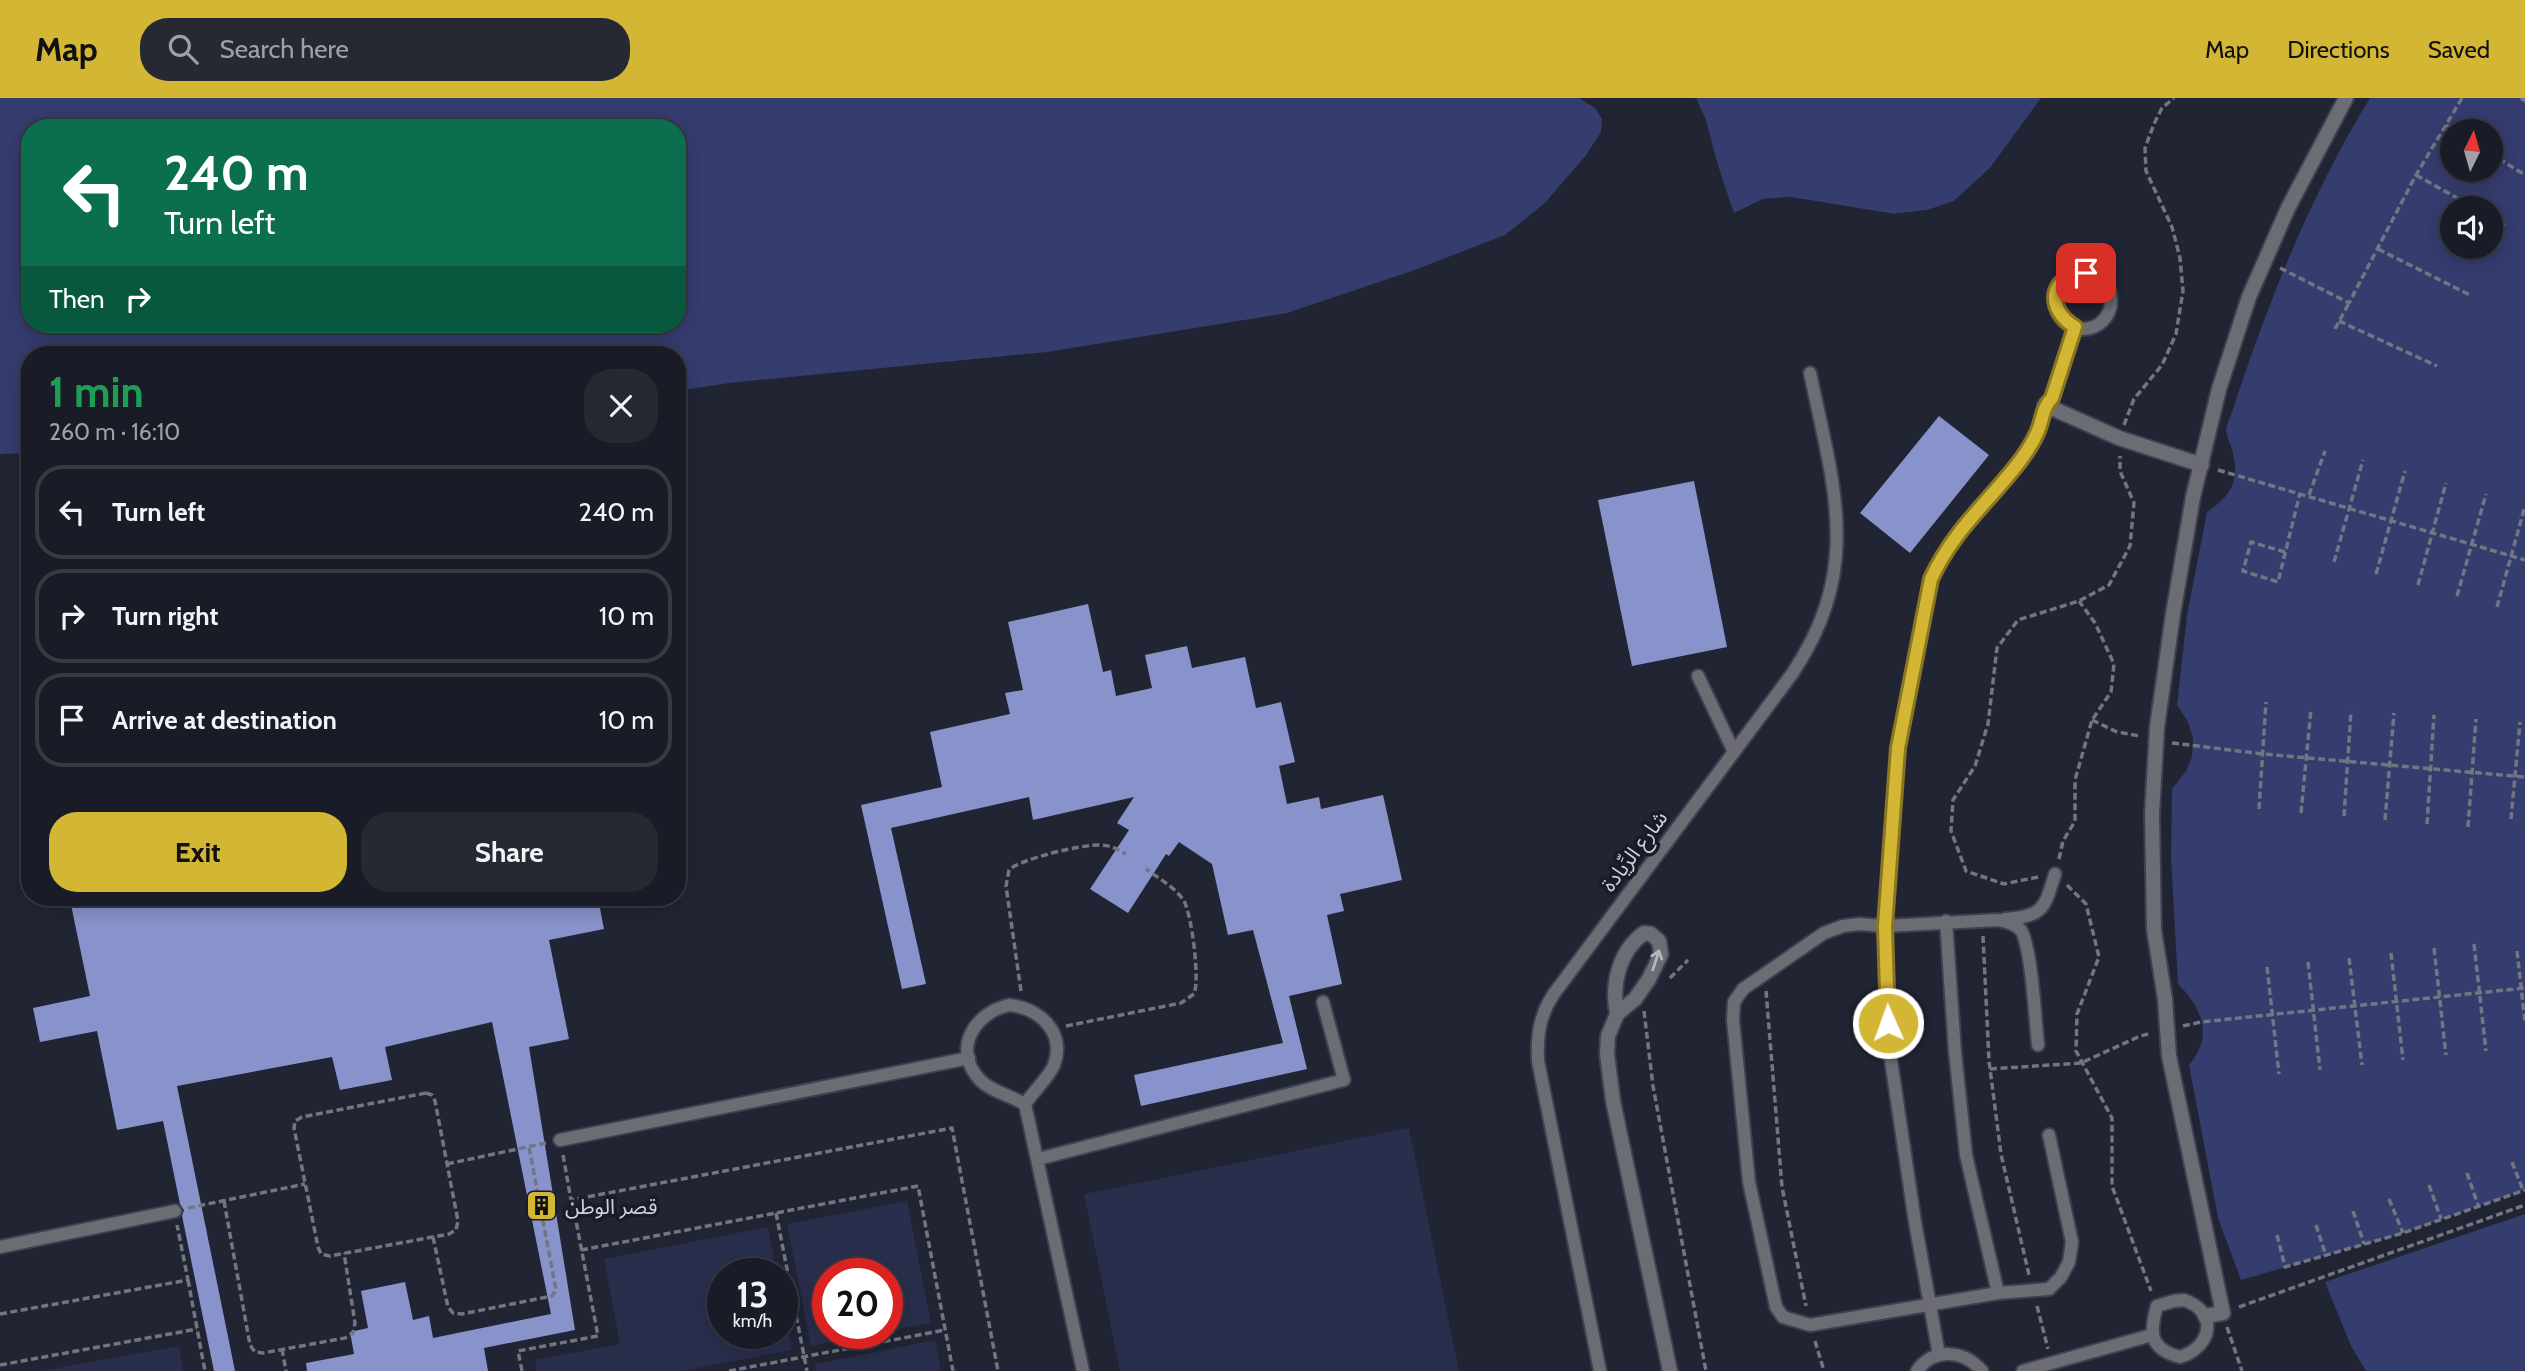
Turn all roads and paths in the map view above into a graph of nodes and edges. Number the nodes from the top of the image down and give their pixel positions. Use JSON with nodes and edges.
{"nodes":[{"id":1,"x":2174,"y":98,"type":"edge"},
{"id":2,"x":2346,"y":98,"type":"edge"},
{"id":3,"x":2462,"y":98,"type":"edge"},
{"id":4,"x":2450,"y":119,"type":"edge"},
{"id":5,"x":2440,"y":135,"type":"edge"},
{"id":6,"x":2503,"y":161,"type":"edge"},
{"id":7,"x":2416,"y":175,"type":"junction"},
{"id":8,"x":2525,"y":175,"type":"edge"},
{"id":9,"x":2454,"y":196,"type":"edge"},
{"id":10,"x":2503,"y":225,"type":"edge"},
{"id":11,"x":2507,"y":227,"type":"dead end"},
{"id":12,"x":2378,"y":249,"type":"junction"},
{"id":13,"x":2284,"y":269,"type":"dead end"},
{"id":14,"x":2470,"y":295,"type":"dead end"},
{"id":15,"x":2349,"y":303,"type":"junction"},
{"id":16,"x":2339,"y":321,"type":"junction"},
{"id":17,"x":2075,"y":327,"type":"junction"},
{"id":18,"x":2335,"y":329,"type":"dead end"},
{"id":19,"x":2437,"y":366,"type":"dead end"},
{"id":20,"x":1810,"y":373,"type":"dead end"},
{"id":21,"x":2045,"y":405,"type":"junction"},
{"id":22,"x":2119,"y":438,"type":"junction"},
{"id":23,"x":2325,"y":451,"type":"dead end"},
{"id":24,"x":2363,"y":460,"type":"dead end"},
{"id":25,"x":2202,"y":465,"type":"junction"},
{"id":26,"x":2405,"y":471,"type":"dead end"},
{"id":27,"x":2235,"y":476,"type":"dead end"},
{"id":28,"x":2446,"y":483,"type":"dead end"},
{"id":29,"x":2300,"y":493,"type":"junction"},
{"id":30,"x":2486,"y":494,"type":"dead end"},
{"id":31,"x":2309,"y":496,"type":"junction"},
{"id":32,"x":2525,"y":506,"type":"edge"},
{"id":33,"x":2285,"y":552,"type":"junction"},
{"id":34,"x":2525,"y":560,"type":"edge"},
{"id":35,"x":2334,"y":562,"type":"dead end"},
{"id":36,"x":2376,"y":573,"type":"dead end"},
{"id":37,"x":2418,"y":585,"type":"dead end"},
{"id":38,"x":2457,"y":596,"type":"dead end"},
{"id":39,"x":2079,"y":601,"type":"junction"},
{"id":40,"x":2497,"y":607,"type":"dead end"},
{"id":41,"x":1698,"y":676,"type":"dead end"},
{"id":42,"x":2266,"y":702,"type":"dead end"},
{"id":43,"x":2311,"y":709,"type":"dead end"},
{"id":44,"x":2351,"y":711,"type":"dead end"},
{"id":45,"x":2393,"y":713,"type":"dead end"},
{"id":46,"x":2434,"y":715,"type":"dead end"},
{"id":47,"x":2476,"y":719,"type":"dead end"},
{"id":48,"x":2520,"y":722,"type":"dead end"},
{"id":49,"x":2193,"y":746,"type":"dead end"},
{"id":50,"x":1734,"y":752,"type":"junction"},
{"id":51,"x":2263,"y":754,"type":"junction"},
{"id":52,"x":2305,"y":758,"type":"junction"},
{"id":53,"x":2348,"y":762,"type":"junction"},
{"id":54,"x":2389,"y":765,"type":"junction"},
{"id":55,"x":2430,"y":769,"type":"junction"},
{"id":56,"x":2472,"y":773,"type":"junction"},
{"id":57,"x":2525,"y":777,"type":"edge"},
{"id":58,"x":2259,"y":810,"type":"dead end"},
{"id":59,"x":2301,"y":813,"type":"dead end"},
{"id":60,"x":2344,"y":816,"type":"dead end"},
{"id":61,"x":2511,"y":819,"type":"dead end"},
{"id":62,"x":2385,"y":820,"type":"dead end"},
{"id":63,"x":2427,"y":824,"type":"dead end"},
{"id":64,"x":2468,"y":827,"type":"dead end"},
{"id":65,"x":1126,"y":854,"type":"dead end"},
{"id":66,"x":1146,"y":869,"type":"dead end"},
{"id":67,"x":2055,"y":874,"type":"junction"},
{"id":68,"x":1982,"y":920,"type":"junction"},
{"id":69,"x":1998,"y":920,"type":"junction"},
{"id":70,"x":1946,"y":921,"type":"junction"},
{"id":71,"x":1885,"y":926,"type":"junction"},
{"id":72,"x":2474,"y":944,"type":"dead end"},
{"id":73,"x":2434,"y":948,"type":"dead end"},
{"id":74,"x":2516,"y":951,"type":"dead end"},
{"id":75,"x":2391,"y":953,"type":"dead end"},
{"id":76,"x":2349,"y":958,"type":"dead end"},
{"id":77,"x":1688,"y":960,"type":"dead end"},
{"id":78,"x":2308,"y":962,"type":"dead end"},
{"id":79,"x":2267,"y":967,"type":"dead end"},
{"id":80,"x":1764,"y":975,"type":"junction"},
{"id":81,"x":1661,"y":986,"type":"dead end"},
{"id":82,"x":2525,"y":988,"type":"edge"},
{"id":83,"x":1323,"y":1002,"type":"dead end"},
{"id":84,"x":1648,"y":1003,"type":"dead end"},
{"id":85,"x":1024,"y":1007,"type":"junction"},
{"id":86,"x":1617,"y":1014,"type":"junction"},
{"id":87,"x":2525,"y":1021,"type":"edge"},
{"id":88,"x":1051,"y":1029,"type":"junction"},
{"id":89,"x":2167,"y":1029,"type":"junction"},
{"id":90,"x":2038,"y":1045,"type":"dead end"},
{"id":91,"x":2486,"y":1051,"type":"dead end"},
{"id":92,"x":2446,"y":1055,"type":"dead end"},
{"id":93,"x":969,"y":1058,"type":"junction"},
{"id":94,"x":2403,"y":1060,"type":"dead end"},
{"id":95,"x":2081,"y":1063,"type":"junction"},
{"id":96,"x":2362,"y":1065,"type":"dead end"},
{"id":97,"x":1990,"y":1069,"type":"junction"},
{"id":98,"x":2320,"y":1070,"type":"dead end"},
{"id":99,"x":2279,"y":1074,"type":"dead end"},
{"id":100,"x":1025,"y":1104,"type":"junction"},
{"id":101,"x":2049,"y":1135,"type":"dead end"},
{"id":102,"x":560,"y":1140,"type":"junction"},
{"id":103,"x":529,"y":1147,"type":"junction"},
{"id":104,"x":1038,"y":1159,"type":"junction"},
{"id":105,"x":2512,"y":1162,"type":"dead end"},
{"id":106,"x":447,"y":1164,"type":"junction"},
{"id":107,"x":2467,"y":1173,"type":"dead end"},
{"id":108,"x":305,"y":1184,"type":"junction"},
{"id":109,"x":2429,"y":1185,"type":"dead end"},
{"id":110,"x":2524,"y":1190,"type":"edge"},
{"id":111,"x":2389,"y":1199,"type":"dead end"},
{"id":112,"x":571,"y":1200,"type":"junction"},
{"id":113,"x":224,"y":1201,"type":"junction"},
{"id":114,"x":2478,"y":1205,"type":"junction"},
{"id":115,"x":2525,"y":1205,"type":"edge"},
{"id":116,"x":175,"y":1211,"type":"junction"},
{"id":117,"x":2353,"y":1211,"type":"dead end"},
{"id":118,"x":776,"y":1213,"type":"junction"},
{"id":119,"x":2441,"y":1219,"type":"junction"},
{"id":120,"x":2316,"y":1225,"type":"dead end"},
{"id":121,"x":2403,"y":1233,"type":"junction"},
{"id":122,"x":2277,"y":1235,"type":"dead end"},
{"id":123,"x":433,"y":1237,"type":"junction"},
{"id":124,"x":2364,"y":1244,"type":"junction"},
{"id":125,"x":0,"y":1247,"type":"edge"},
{"id":126,"x":581,"y":1250,"type":"junction"},
{"id":127,"x":344,"y":1253,"type":"junction"},
{"id":128,"x":2326,"y":1256,"type":"junction"},
{"id":129,"x":188,"y":1280,"type":"junction"},
{"id":130,"x":2033,"y":1290,"type":"junction"},
{"id":131,"x":1998,"y":1293,"type":"junction"},
{"id":132,"x":1930,"y":1305,"type":"junction"},
{"id":133,"x":2157,"y":1307,"type":"junction"},
{"id":134,"x":2223,"y":1313,"type":"junction"},
{"id":135,"x":0,"y":1314,"type":"edge"},
{"id":136,"x":2205,"y":1317,"type":"junction"},
{"id":137,"x":1810,"y":1325,"type":"junction"},
{"id":138,"x":197,"y":1329,"type":"junction"},
{"id":139,"x":945,"y":1329,"type":"junction"},
{"id":140,"x":2152,"y":1335,"type":"junction"},
{"id":141,"x":282,"y":1349,"type":"junction"},
{"id":142,"x":1939,"y":1355,"type":"junction"},
{"id":143,"x":804,"y":1357,"type":"junction"},
{"id":144,"x":2051,"y":1363,"type":"junction"},
{"id":145,"x":1,"y":1365,"type":"edge"},
{"id":146,"x":1669,"y":1370,"type":"edge"},
{"id":147,"x":3,"y":1371,"type":"edge"},
{"id":148,"x":205,"y":1371,"type":"edge"},
{"id":149,"x":286,"y":1371,"type":"edge"},
{"id":150,"x":522,"y":1371,"type":"edge"},
{"id":151,"x":729,"y":1371,"type":"edge"},
{"id":152,"x":807,"y":1371,"type":"edge"},
{"id":153,"x":953,"y":1371,"type":"edge"},
{"id":154,"x":998,"y":1371,"type":"edge"},
{"id":155,"x":1083,"y":1371,"type":"edge"},
{"id":156,"x":1600,"y":1371,"type":"edge"},
{"id":157,"x":1706,"y":1371,"type":"edge"},
{"id":158,"x":1824,"y":1371,"type":"edge"},
{"id":159,"x":1917,"y":1371,"type":"edge"},
{"id":160,"x":1982,"y":1371,"type":"edge"},
{"id":161,"x":2023,"y":1371,"type":"edge"},
{"id":162,"x":2242,"y":1371,"type":"edge"}],
"edges":[{"from":1,"to":22,"type":"path"},
{"from":2,"to":25,"type":"street"},
{"from":3,"to":4,"type":"path"},
{"from":5,"to":7,"type":"path"},
{"from":6,"to":8,"type":"path"},
{"from":7,"to":9,"type":"path"},
{"from":7,"to":12,"type":"path"},
{"from":10,"to":11,"type":"path"},
{"from":12,"to":14,"type":"path"},
{"from":12,"to":15,"type":"path"},
{"from":13,"to":15,"type":"path"},
{"from":15,"to":16,"type":"path"},
{"from":16,"to":18,"type":"path"},
{"from":16,"to":19,"type":"path"},
{"from":17,"to":17,"type":"lane"},
{"from":17,"to":21,"type":"lane"},
{"from":20,"to":50,"type":"lane","name":"شارع الرِّيادة"},
{"from":21,"to":22,"type":"street"},
{"from":21,"to":71,"type":"lane"},
{"from":22,"to":25,"type":"street"},
{"from":22,"to":39,"type":"path"},
{"from":23,"to":31,"type":"path"},
{"from":24,"to":35,"type":"path"},
{"from":25,"to":89,"type":"street"},
{"from":26,"to":36,"type":"path"},
{"from":27,"to":29,"type":"path"},
{"from":28,"to":37,"type":"path"},
{"from":29,"to":31,"type":"path"},
{"from":29,"to":33,"type":"path"},
{"from":30,"to":38,"type":"path"},
{"from":31,"to":34,"type":"path"},
{"from":32,"to":40,"type":"path"},
{"from":33,"to":33,"type":"path"},
{"from":39,"to":67,"type":"path"},
{"from":39,"to":67,"type":"path"},
{"from":41,"to":50,"type":"lane"},
{"from":42,"to":51,"type":"path"},
{"from":43,"to":52,"type":"path"},
{"from":44,"to":53,"type":"path"},
{"from":45,"to":54,"type":"path"},
{"from":46,"to":55,"type":"path"},
{"from":47,"to":56,"type":"path"},
{"from":48,"to":61,"type":"path"},
{"from":49,"to":51,"type":"path"},
{"from":50,"to":156,"type":"lane","name":"شارع الرِّيادة"},
{"from":51,"to":52,"type":"path"},
{"from":51,"to":58,"type":"path"},
{"from":52,"to":53,"type":"path"},
{"from":52,"to":59,"type":"path"},
{"from":53,"to":54,"type":"path"},
{"from":53,"to":60,"type":"path"},
{"from":54,"to":55,"type":"path"},
{"from":54,"to":62,"type":"path"},
{"from":55,"to":56,"type":"path"},
{"from":55,"to":63,"type":"path"},
{"from":56,"to":57,"type":"path"},
{"from":56,"to":64,"type":"path"},
{"from":65,"to":85,"type":"path"},
{"from":66,"to":88,"type":"path"},
{"from":67,"to":69,"type":"lane"},
{"from":67,"to":95,"type":"path"},
{"from":68,"to":69,"type":"lane"},
{"from":68,"to":70,"type":"lane"},
{"from":68,"to":97,"type":"path"},
{"from":69,"to":90,"type":"lane"},
{"from":70,"to":71,"type":"lane"},
{"from":70,"to":131,"type":"lane"},
{"from":71,"to":80,"type":"lane"},
{"from":71,"to":132,"type":"lane"},
{"from":72,"to":91,"type":"path"},
{"from":73,"to":92,"type":"path"},
{"from":74,"to":87,"type":"path"},
{"from":75,"to":94,"type":"path"},
{"from":76,"to":96,"type":"path"},
{"from":77,"to":81,"type":"path"},
{"from":78,"to":98,"type":"path"},
{"from":79,"to":99,"type":"path"},
{"from":80,"to":137,"type":"path"},
{"from":80,"to":137,"type":"lane"},
{"from":82,"to":89,"type":"path"},
{"from":83,"to":104,"type":"lane"},
{"from":84,"to":157,"type":"path"},
{"from":85,"to":88,"type":"lane"},
{"from":85,"to":93,"type":"lane"},
{"from":86,"to":86,"type":"street","one_way":true},
{"from":86,"to":146,"type":"street"},
{"from":88,"to":100,"type":"lane"},
{"from":89,"to":95,"type":"path"},
{"from":89,"to":134,"type":"street"},
{"from":93,"to":100,"type":"lane"},
{"from":93,"to":102,"type":"lane"},
{"from":95,"to":97,"type":"path"},
{"from":95,"to":133,"type":"path"},
{"from":97,"to":130,"type":"path"},
{"from":100,"to":104,"type":"lane"},
{"from":101,"to":130,"type":"lane"},
{"from":102,"to":103,"type":"path"},
{"from":102,"to":112,"type":"path"},
{"from":103,"to":106,"type":"path"},
{"from":103,"to":123,"type":"path"},
{"from":104,"to":155,"type":"lane"},
{"from":105,"to":110,"type":"path"},
{"from":106,"to":108,"type":"path"},
{"from":106,"to":123,"type":"path"},
{"from":107,"to":114,"type":"path"},
{"from":108,"to":113,"type":"path"},
{"from":108,"to":127,"type":"path"},
{"from":109,"to":119,"type":"path"},
{"from":110,"to":114,"type":"path"},
{"from":111,"to":121,"type":"path"},
{"from":112,"to":126,"type":"path"},
{"from":112,"to":154,"type":"path"},
{"from":113,"to":116,"type":"path"},
{"from":113,"to":141,"type":"path"},
{"from":114,"to":119,"type":"path"},
{"from":115,"to":134,"type":"path"},
{"from":116,"to":125,"type":"lane"},
{"from":116,"to":129,"type":"path"},
{"from":117,"to":124,"type":"path"},
{"from":118,"to":126,"type":"path"},
{"from":118,"to":139,"type":"path"},
{"from":118,"to":143,"type":"path"},
{"from":119,"to":121,"type":"path"},
{"from":120,"to":128,"type":"path"},
{"from":121,"to":124,"type":"path"},
{"from":122,"to":128,"type":"path"},
{"from":123,"to":127,"type":"path"},
{"from":124,"to":128,"type":"path"},
{"from":126,"to":150,"type":"path"},
{"from":127,"to":141,"type":"path"},
{"from":129,"to":135,"type":"path"},
{"from":129,"to":138,"type":"path"},
{"from":130,"to":131,"type":"lane"},
{"from":130,"to":144,"type":"path"},
{"from":131,"to":132,"type":"lane"},
{"from":132,"to":137,"type":"lane"},
{"from":132,"to":142,"type":"lane"},
{"from":133,"to":136,"type":"lane"},
{"from":133,"to":140,"type":"lane"},
{"from":134,"to":136,"type":"street"},
{"from":134,"to":162,"type":"path"},
{"from":136,"to":140,"type":"lane"},
{"from":137,"to":158,"type":"path"},
{"from":138,"to":145,"type":"path"},
{"from":138,"to":148,"type":"path"},
{"from":139,"to":143,"type":"path"},
{"from":139,"to":153,"type":"path"},
{"from":140,"to":144,"type":"lane"},
{"from":141,"to":149,"type":"path"},
{"from":142,"to":159,"type":"lane"},
{"from":142,"to":160,"type":"lane"},
{"from":143,"to":151,"type":"path"},
{"from":143,"to":152,"type":"path"},
{"from":144,"to":161,"type":"lane"},
{"from":145,"to":147,"type":"path"}]}
